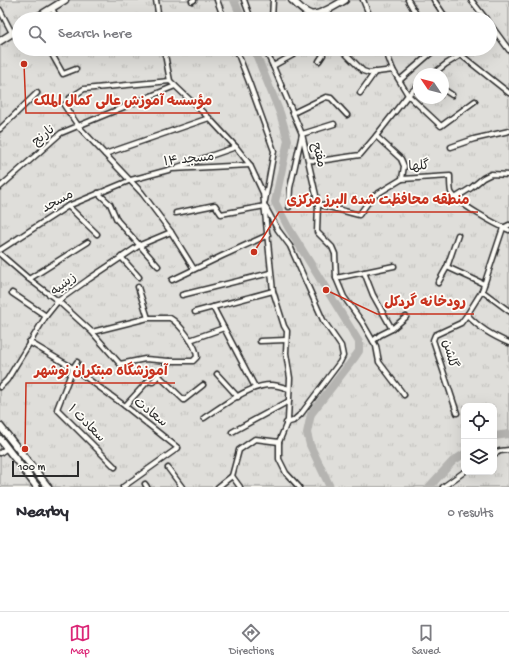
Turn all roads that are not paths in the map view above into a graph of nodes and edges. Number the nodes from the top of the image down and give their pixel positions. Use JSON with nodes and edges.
{"nodes":[{"id":1,"x":65,"y":0,"type":"edge"},
{"id":2,"x":156,"y":0,"type":"edge"},
{"id":3,"x":217,"y":0,"type":"edge"},
{"id":4,"x":244,"y":0,"type":"edge"},
{"id":5,"x":273,"y":0,"type":"edge"},
{"id":6,"x":292,"y":0,"type":"edge"},
{"id":7,"x":345,"y":0,"type":"edge"},
{"id":8,"x":363,"y":0,"type":"edge"},
{"id":9,"x":408,"y":0,"type":"edge"},
{"id":10,"x":434,"y":0,"type":"edge"},
{"id":11,"x":471,"y":0,"type":"edge"},
{"id":12,"x":52,"y":8,"type":"junction"},
{"id":13,"x":0,"y":10,"type":"edge"},
{"id":14,"x":45,"y":12,"type":"edge"},
{"id":15,"x":54,"y":12,"type":"edge"},
{"id":16,"x":158,"y":12,"type":"edge"},
{"id":17,"x":221,"y":12,"type":"edge"},
{"id":18,"x":248,"y":12,"type":"edge"},
{"id":19,"x":272,"y":12,"type":"edge"},
{"id":20,"x":307,"y":12,"type":"edge"},
{"id":21,"x":326,"y":12,"type":"edge"},
{"id":22,"x":369,"y":12,"type":"edge"},
{"id":23,"x":415,"y":12,"type":"edge"},
{"id":24,"x":442,"y":12,"type":"edge"},
{"id":25,"x":480,"y":12,"type":"edge"},
{"id":26,"x":12,"y":33,"type":"joint"},
{"id":27,"x":497,"y":34,"type":"edge"},
{"id":28,"x":0,"y":41,"type":"edge"},
{"id":29,"x":509,"y":50,"type":"edge"},
{"id":30,"x":53,"y":56,"type":"edge"},
{"id":31,"x":165,"y":56,"type":"edge"},
{"id":32,"x":239,"y":56,"type":"edge"},
{"id":33,"x":268,"y":56,"type":"edge"},
{"id":34,"x":291,"y":56,"type":"edge"},
{"id":35,"x":322,"y":56,"type":"edge"},
{"id":36,"x":348,"y":56,"type":"edge"},
{"id":37,"x":388,"y":56,"type":"edge"},
{"id":38,"x":427,"y":56,"type":"edge"},
{"id":39,"x":460,"y":56,"type":"edge"},
{"id":40,"x":463,"y":56,"type":"edge"},
{"id":41,"x":319,"y":62,"type":"dead end"},
{"id":42,"x":273,"y":66,"type":"junction"},
{"id":43,"x":442,"y":68,"type":"edge"},
{"id":44,"x":76,"y":69,"type":"dead end"},
{"id":45,"x":394,"y":70,"type":"junction"},
{"id":46,"x":375,"y":72,"type":"junction"},
{"id":47,"x":400,"y":80,"type":"junction"},
{"id":48,"x":170,"y":81,"type":"junction"},
{"id":49,"x":175,"y":86,"type":"junction"},
{"id":50,"x":413,"y":90,"type":"edge"},
{"id":51,"x":37,"y":93,"type":"dead end"},
{"id":52,"x":360,"y":93,"type":"dead end"},
{"id":53,"x":449,"y":93,"type":"edge"},
{"id":54,"x":509,"y":93,"type":"edge"},
{"id":55,"x":408,"y":95,"type":"junction"},
{"id":56,"x":452,"y":95,"type":"dead end"},
{"id":57,"x":70,"y":98,"type":"dead end"},
{"id":58,"x":475,"y":101,"type":"dead end"},
{"id":59,"x":64,"y":105,"type":"dead end"},
{"id":60,"x":293,"y":113,"type":"junction"},
{"id":61,"x":347,"y":115,"type":"dead end"},
{"id":62,"x":209,"y":118,"type":"junction"},
{"id":63,"x":334,"y":124,"type":"dead end"},
{"id":64,"x":79,"y":126,"type":"junction"},
{"id":65,"x":0,"y":129,"type":"edge"},
{"id":66,"x":509,"y":131,"type":"edge"},
{"id":67,"x":302,"y":134,"type":"junction"},
{"id":68,"x":376,"y":136,"type":"junction"},
{"id":69,"x":236,"y":147,"type":"junction"},
{"id":70,"x":451,"y":147,"type":"dead end"},
{"id":71,"x":105,"y":154,"type":"junction"},
{"id":72,"x":309,"y":160,"type":"junction"},
{"id":73,"x":250,"y":165,"type":"junction"},
{"id":74,"x":172,"y":169,"type":"junction"},
{"id":75,"x":509,"y":175,"type":"edge"},
{"id":76,"x":402,"y":179,"type":"junction"},
{"id":77,"x":131,"y":180,"type":"junction"},
{"id":78,"x":0,"y":187,"type":"edge"},
{"id":79,"x":98,"y":193,"type":"junction"},
{"id":80,"x":455,"y":198,"type":"junction"},
{"id":81,"x":318,"y":204,"type":"junction"},
{"id":82,"x":68,"y":206,"type":"junction"},
{"id":83,"x":265,"y":206,"type":"junction"},
{"id":84,"x":288,"y":207,"type":"dead end"},
{"id":85,"x":176,"y":213,"type":"dead end"},
{"id":86,"x":509,"y":225,"type":"edge"},
{"id":87,"x":503,"y":228,"type":"junction"},
{"id":88,"x":509,"y":230,"type":"edge"},
{"id":89,"x":171,"y":232,"type":"junction"},
{"id":90,"x":97,"y":234,"type":"dead end"},
{"id":91,"x":268,"y":235,"type":"junction"},
{"id":92,"x":458,"y":235,"type":"dead end"},
{"id":93,"x":88,"y":242,"type":"dead end"},
{"id":94,"x":140,"y":245,"type":"junction"},
{"id":95,"x":0,"y":250,"type":"edge"},
{"id":96,"x":0,"y":254,"type":"edge"},
{"id":97,"x":122,"y":257,"type":"junction"},
{"id":98,"x":158,"y":266,"type":"dead end"},
{"id":99,"x":394,"y":266,"type":"dead end"},
{"id":100,"x":447,"y":266,"type":"junction"},
{"id":101,"x":194,"y":269,"type":"junction"},
{"id":102,"x":270,"y":272,"type":"junction"},
{"id":103,"x":364,"y":272,"type":"junction"},
{"id":104,"x":139,"y":277,"type":"dead end"},
{"id":105,"x":336,"y":278,"type":"junction"},
{"id":106,"x":29,"y":279,"type":"junction"},
{"id":107,"x":172,"y":280,"type":"dead end"},
{"id":108,"x":438,"y":283,"type":"dead end"},
{"id":109,"x":484,"y":284,"type":"junction"},
{"id":110,"x":138,"y":287,"type":"dead end"},
{"id":111,"x":273,"y":291,"type":"junction"},
{"id":112,"x":482,"y":291,"type":"junction"},
{"id":113,"x":12,"y":293,"type":"dead end"},
{"id":114,"x":182,"y":295,"type":"dead end"},
{"id":115,"x":58,"y":301,"type":"junction"},
{"id":116,"x":213,"y":307,"type":"junction"},
{"id":117,"x":509,"y":311,"type":"edge"},
{"id":118,"x":195,"y":312,"type":"dead end"},
{"id":119,"x":467,"y":315,"type":"junction"},
{"id":120,"x":46,"y":316,"type":"junction"},
{"id":121,"x":406,"y":317,"type":"dead end"},
{"id":122,"x":148,"y":318,"type":"junction"},
{"id":123,"x":224,"y":328,"type":"junction"},
{"id":124,"x":392,"y":329,"type":"junction"},
{"id":125,"x":92,"y":332,"type":"junction"},
{"id":126,"x":190,"y":340,"type":"junction"},
{"id":127,"x":286,"y":340,"type":"junction"},
{"id":128,"x":260,"y":341,"type":"dead end"},
{"id":129,"x":373,"y":341,"type":"junction"},
{"id":130,"x":29,"y":342,"type":"junction"},
{"id":131,"x":509,"y":343,"type":"edge"},
{"id":132,"x":169,"y":361,"type":"junction"},
{"id":133,"x":77,"y":362,"type":"dead end"},
{"id":134,"x":73,"y":368,"type":"junction"},
{"id":135,"x":216,"y":374,"type":"dead end"},
{"id":136,"x":158,"y":376,"type":"junction"},
{"id":137,"x":203,"y":385,"type":"dead end"},
{"id":138,"x":0,"y":387,"type":"edge"},
{"id":139,"x":255,"y":387,"type":"junction"},
{"id":140,"x":289,"y":389,"type":"junction"},
{"id":141,"x":404,"y":394,"type":"dead end"},
{"id":142,"x":238,"y":397,"type":"junction"},
{"id":143,"x":288,"y":401,"type":"junction"},
{"id":144,"x":125,"y":406,"type":"junction"},
{"id":145,"x":457,"y":413,"type":"dead end"},
{"id":146,"x":204,"y":418,"type":"dead end"},
{"id":147,"x":286,"y":423,"type":"junction"},
{"id":148,"x":0,"y":426,"type":"edge"},
{"id":149,"x":232,"y":432,"type":"dead end"},
{"id":150,"x":0,"y":439,"type":"edge"},
{"id":151,"x":279,"y":442,"type":"junction"},
{"id":152,"x":7,"y":448,"type":"junction"},
{"id":153,"x":509,"y":450,"type":"edge"},
{"id":154,"x":497,"y":452,"type":"edge"},
{"id":155,"x":0,"y":453,"type":"edge"},
{"id":156,"x":115,"y":468,"type":"dead end"},
{"id":157,"x":168,"y":468,"type":"dead end"},
{"id":158,"x":461,"y":474,"type":"edge"},
{"id":159,"x":232,"y":476,"type":"junction"},
{"id":160,"x":36,"y":487,"type":"edge"},
{"id":161,"x":48,"y":487,"type":"edge"},
{"id":162,"x":123,"y":487,"type":"edge"},
{"id":163,"x":182,"y":487,"type":"edge"},
{"id":164,"x":218,"y":487,"type":"edge"},
{"id":165,"x":240,"y":487,"type":"edge"},
{"id":166,"x":299,"y":487,"type":"edge"},
{"id":167,"x":443,"y":487,"type":"edge"}],
"edges":[{"from":1,"to":12,"type":"main road"},
{"from":2,"to":16,"type":"street"},
{"from":3,"to":17,"type":"street"},
{"from":4,"to":18,"type":"street"},
{"from":5,"to":19,"type":"street"},
{"from":6,"to":20,"type":"main road"},
{"from":7,"to":21,"type":"main road"},
{"from":8,"to":22,"type":"street"},
{"from":9,"to":23,"type":"street"},
{"from":10,"to":24,"type":"street"},
{"from":11,"to":25,"type":"street"},
{"from":12,"to":14,"type":"main road"},
{"from":12,"to":15,"type":"street"},
{"from":13,"to":26,"type":"street"},
{"from":26,"to":28,"type":"main road"},
{"from":27,"to":29,"type":"street"},
{"from":30,"to":44,"type":"street"},
{"from":31,"to":48,"type":"street"},
{"from":32,"to":83,"type":"street"},
{"from":33,"to":42,"type":"street","name":"مفتح"},
{"from":34,"to":42,"type":"street"},
{"from":35,"to":41,"type":"street"},
{"from":36,"to":46,"type":"street"},
{"from":37,"to":45,"type":"street"},
{"from":38,"to":47,"type":"street"},
{"from":39,"to":43,"type":"street"},
{"from":40,"to":54,"type":"street"},
{"from":42,"to":60,"type":"street","name":"مفتح"},
{"from":45,"to":46,"type":"street"},
{"from":45,"to":47,"type":"street"},
{"from":46,"to":52,"type":"street"},
{"from":47,"to":55,"type":"street"},
{"from":48,"to":49,"type":"street"},
{"from":48,"to":57,"type":"street"},
{"from":49,"to":62,"type":"street"},
{"from":49,"to":64,"type":"street","name":"نارنج"},
{"from":50,"to":55,"type":"street"},
{"from":51,"to":65,"type":"street"},
{"from":53,"to":56,"type":"street"},
{"from":55,"to":58,"type":"street"},
{"from":55,"to":68,"type":"street"},
{"from":59,"to":64,"type":"street"},
{"from":60,"to":61,"type":"street"},
{"from":60,"to":67,"type":"street","name":"مفتح"},
{"from":62,"to":69,"type":"street"},
{"from":62,"to":71,"type":"street"},
{"from":63,"to":67,"type":"street"},
{"from":64,"to":71,"type":"street"},
{"from":64,"to":78,"type":"street","name":"نارنج"},
{"from":66,"to":70,"type":"street"},
{"from":67,"to":72,"type":"street","name":"مفتح"},
{"from":67,"to":84,"type":"street"},
{"from":68,"to":72,"type":"street"},
{"from":68,"to":76,"type":"street"},
{"from":69,"to":73,"type":"street"},
{"from":69,"to":74,"type":"street"},
{"from":71,"to":77,"type":"street"},
{"from":72,"to":81,"type":"street","name":"مفتح"},
{"from":73,"to":74,"type":"street","name":"مسجد ۱۴"},
{"from":73,"to":83,"type":"street"},
{"from":74,"to":77,"type":"street","name":"مسجد ۱۴"},
{"from":75,"to":80,"type":"street"},
{"from":76,"to":80,"type":"street","name":"گلها"},
{"from":76,"to":81,"type":"street","name":"گلها"},
{"from":77,"to":79,"type":"street","name":"مسجد"},
{"from":77,"to":89,"type":"street"},
{"from":79,"to":82,"type":"street","name":"مسجد"},
{"from":79,"to":94,"type":"street"},
{"from":80,"to":87,"type":"street"},
{"from":81,"to":105,"type":"street","name":"مفتح"},
{"from":82,"to":90,"type":"street"},
{"from":82,"to":95,"type":"street","name":"مسجد"},
{"from":83,"to":85,"type":"street"},
{"from":83,"to":91,"type":"street"},
{"from":83,"to":147,"type":"street"},
{"from":86,"to":87,"type":"street"},
{"from":87,"to":88,"type":"street"},
{"from":87,"to":109,"type":"street","name":"گلشن"},
{"from":89,"to":94,"type":"street","name":"زینبیه"},
{"from":89,"to":101,"type":"street"},
{"from":91,"to":101,"type":"street"},
{"from":91,"to":102,"type":"street"},
{"from":92,"to":100,"type":"street"},
{"from":93,"to":106,"type":"street"},
{"from":94,"to":97,"type":"street","name":"زینبیه"},
{"from":94,"to":98,"type":"street"},
{"from":96,"to":106,"type":"street"},
{"from":97,"to":104,"type":"street"},
{"from":97,"to":115,"type":"street","name":"زینبیه"},
{"from":99,"to":103,"type":"street"},
{"from":100,"to":108,"type":"street"},
{"from":100,"to":109,"type":"street"},
{"from":101,"to":107,"type":"street"},
{"from":102,"to":111,"type":"street"},
{"from":102,"to":114,"type":"street"},
{"from":103,"to":105,"type":"street"},
{"from":103,"to":124,"type":"street"},
{"from":105,"to":129,"type":"street"},
{"from":106,"to":115,"type":"street"},
{"from":109,"to":112,"type":"street","name":"گلشن"},
{"from":110,"to":122,"type":"street"},
{"from":111,"to":116,"type":"street"},
{"from":111,"to":127,"type":"street"},
{"from":112,"to":117,"type":"street"},
{"from":112,"to":119,"type":"street","name":"گلشن"},
{"from":113,"to":120,"type":"street"},
{"from":115,"to":120,"type":"street","name":"زینبیه"},
{"from":115,"to":125,"type":"street"},
{"from":116,"to":118,"type":"street"},
{"from":116,"to":123,"type":"street"},
{"from":119,"to":131,"type":"street"},
{"from":119,"to":145,"type":"street","name":"گلشن"},
{"from":120,"to":130,"type":"street","name":"زینبیه"},
{"from":121,"to":124,"type":"street"},
{"from":122,"to":125,"type":"street"},
{"from":122,"to":126,"type":"street"},
{"from":123,"to":126,"type":"street"},
{"from":123,"to":139,"type":"street"},
{"from":124,"to":129,"type":"street"},
{"from":125,"to":132,"type":"street"},
{"from":126,"to":132,"type":"street"},
{"from":127,"to":128,"type":"street"},
{"from":127,"to":140,"type":"street"},
{"from":129,"to":141,"type":"street"},
{"from":130,"to":134,"type":"street","name":"سعادت"},
{"from":130,"to":138,"type":"street","name":"زینبیه"},
{"from":132,"to":136,"type":"street"},
{"from":133,"to":134,"type":"street"},
{"from":134,"to":144,"type":"street","name":"سعادت"},
{"from":134,"to":156,"type":"street","name":"سعادت ۱"},
{"from":135,"to":142,"type":"street"},
{"from":136,"to":137,"type":"street"},
{"from":136,"to":144,"type":"street"},
{"from":139,"to":140,"type":"street"},
{"from":139,"to":142,"type":"street"},
{"from":140,"to":143,"type":"street"},
{"from":142,"to":146,"type":"street"},
{"from":143,"to":147,"type":"street"},
{"from":143,"to":149,"type":"street"},
{"from":144,"to":162,"type":"street","name":"سعادت"},
{"from":147,"to":151,"type":"street"},
{"from":148,"to":161,"type":"main road"},
{"from":150,"to":152,"type":"main road"},
{"from":151,"to":159,"type":"street"},
{"from":151,"to":166,"type":"street"},
{"from":152,"to":155,"type":"street"},
{"from":152,"to":160,"type":"main road"},
{"from":153,"to":154,"type":"street"},
{"from":157,"to":163,"type":"street"},
{"from":158,"to":167,"type":"street"},
{"from":159,"to":164,"type":"street"},
{"from":159,"to":165,"type":"street"}]}
